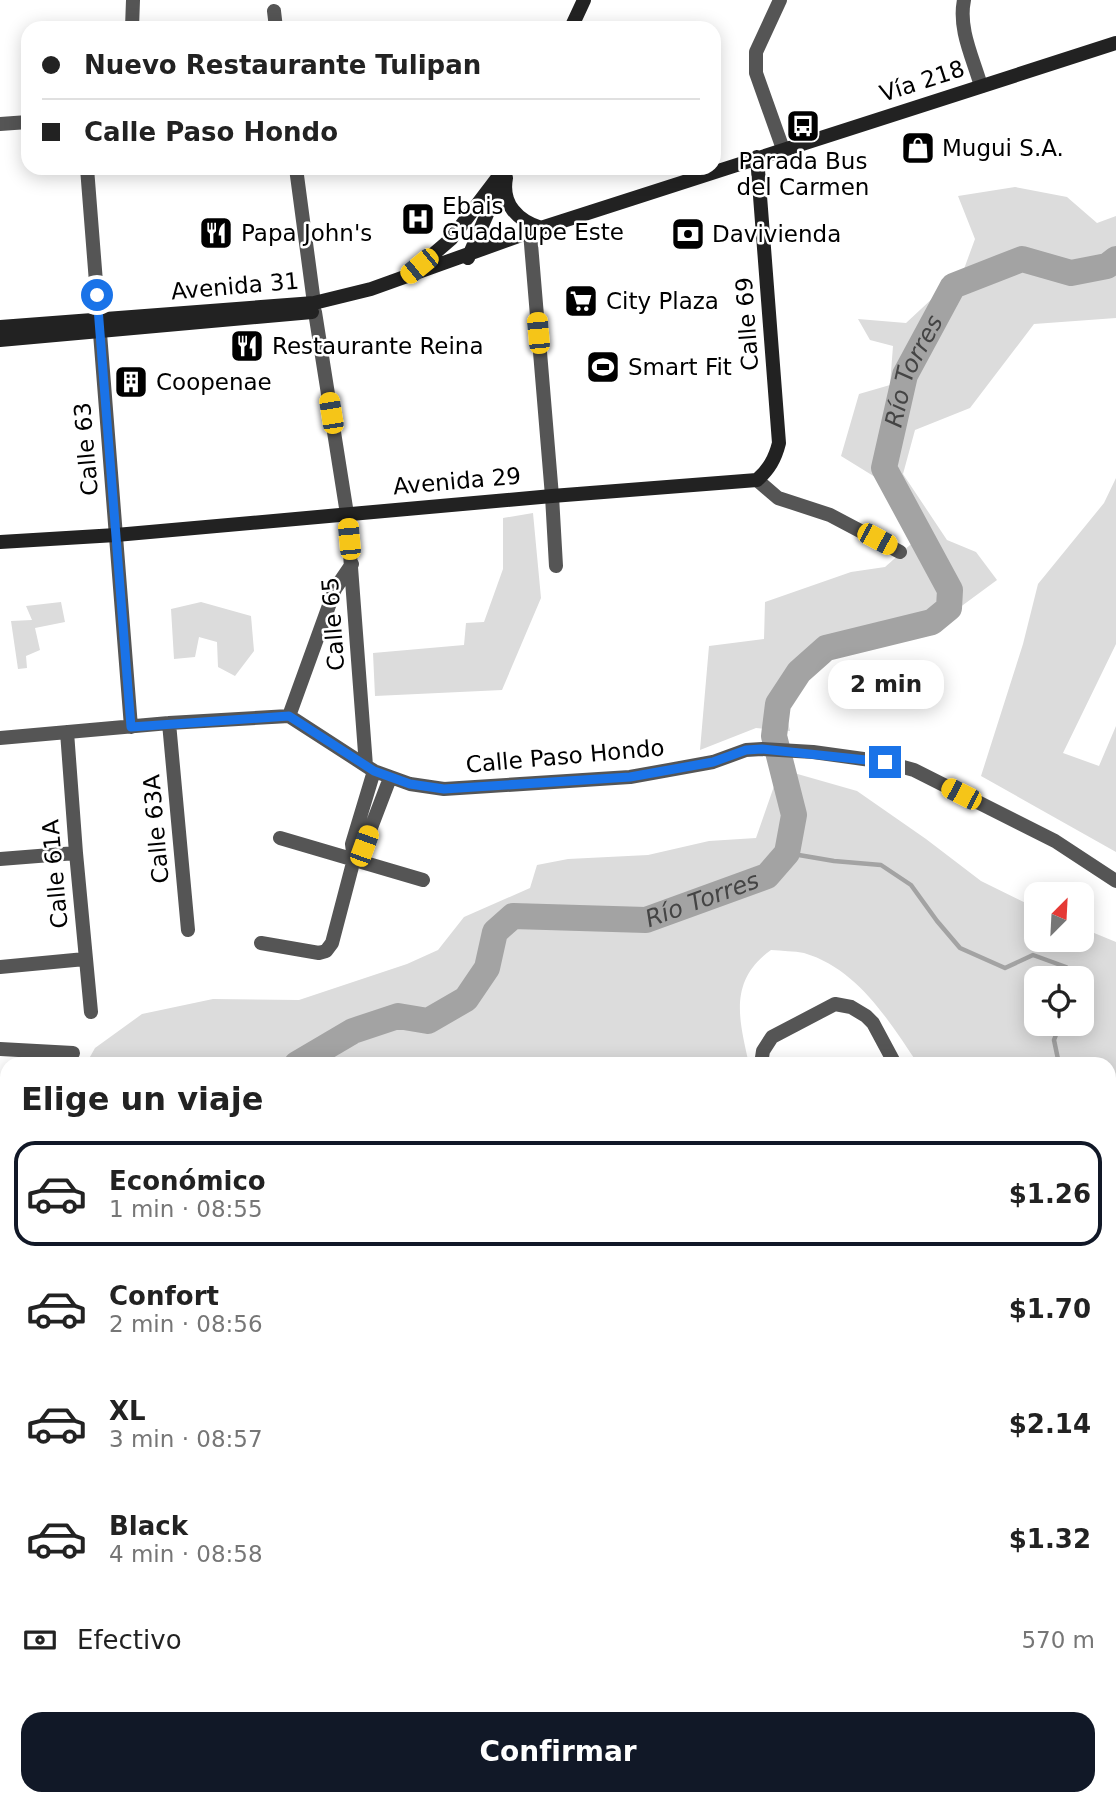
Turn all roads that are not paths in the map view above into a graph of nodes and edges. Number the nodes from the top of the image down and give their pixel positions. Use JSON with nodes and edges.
{"nodes":[{"id":1,"x":133,"y":0,"type":"edge"},
{"id":2,"x":584,"y":0,"type":"edge"},
{"id":3,"x":780,"y":0,"type":"edge"},
{"id":4,"x":964,"y":0,"type":"edge"},
{"id":5,"x":274,"y":12,"type":"dead end"},
{"id":6,"x":132,"y":21,"type":"edge"},
{"id":7,"x":275,"y":21,"type":"edge"},
{"id":8,"x":574,"y":21,"type":"edge"},
{"id":9,"x":1116,"y":43,"type":"edge"},
{"id":10,"x":981,"y":86,"type":"junction"},
{"id":11,"x":21,"y":122,"type":"edge"},
{"id":12,"x":0,"y":124,"type":"edge"},
{"id":13,"x":783,"y":149,"type":"junction"},
{"id":14,"x":757,"y":157,"type":"junction"},
{"id":15,"x":721,"y":171,"type":"edge"},
{"id":16,"x":88,"y":175,"type":"edge"},
{"id":17,"x":297,"y":175,"type":"edge"},
{"id":18,"x":501,"y":175,"type":"edge"},
{"id":19,"x":503,"y":175,"type":"edge"},
{"id":20,"x":506,"y":175,"type":"edge"},
{"id":21,"x":709,"y":175,"type":"edge"},
{"id":22,"x":534,"y":234,"type":"junction"},
{"id":23,"x":467,"y":257,"type":"junction"},
{"id":24,"x":407,"y":276,"type":"junction"},
{"id":25,"x":315,"y":307,"type":"junction"},
{"id":26,"x":99,"y":326,"type":"junction"},
{"id":27,"x":0,"y":327,"type":"edge"},
{"id":28,"x":0,"y":340,"type":"edge"},
{"id":29,"x":757,"y":480,"type":"junction"},
{"id":30,"x":552,"y":496,"type":"junction"},
{"id":31,"x":347,"y":514,"type":"junction"},
{"id":32,"x":116,"y":535,"type":"junction"},
{"id":33,"x":0,"y":542,"type":"edge"},
{"id":34,"x":900,"y":551,"type":"dead end"},
{"id":35,"x":352,"y":565,"type":"junction"},
{"id":36,"x":556,"y":565,"type":"dead end"},
{"id":37,"x":289,"y":716,"type":"junction"},
{"id":38,"x":169,"y":723,"type":"junction"},
{"id":39,"x":131,"y":727,"type":"junction"},
{"id":40,"x":67,"y":732,"type":"junction"},
{"id":41,"x":0,"y":738,"type":"edge"},
{"id":42,"x":370,"y":769,"type":"junction"},
{"id":43,"x":390,"y":778,"type":"junction"},
{"id":44,"x":280,"y":838,"type":"dead end"},
{"id":45,"x":76,"y":853,"type":"junction"},
{"id":46,"x":0,"y":859,"type":"edge"},
{"id":47,"x":354,"y":859,"type":"junction"},
{"id":48,"x":423,"y":880,"type":"dead end"},
{"id":49,"x":1116,"y":880,"type":"edge"},
{"id":50,"x":188,"y":930,"type":"dead end"},
{"id":51,"x":261,"y":943,"type":"dead end"},
{"id":52,"x":85,"y":959,"type":"junction"},
{"id":53,"x":0,"y":967,"type":"edge"},
{"id":54,"x":91,"y":1012,"type":"dead end"},
{"id":55,"x":0,"y":1049,"type":"edge"},
{"id":56,"x":73,"y":1053,"type":"dead end"},
{"id":57,"x":762,"y":1057,"type":"edge"},
{"id":58,"x":891,"y":1057,"type":"edge"}],
"edges":[{"from":1,"to":6,"type":"street"},
{"from":2,"to":8,"type":"main road"},
{"from":3,"to":13,"type":"street"},
{"from":4,"to":10,"type":"street"},
{"from":5,"to":7,"type":"street"},
{"from":9,"to":10,"type":"main road","name":"Vía 218"},
{"from":10,"to":13,"type":"main road","name":"Vía 218"},
{"from":11,"to":12,"type":"street"},
{"from":13,"to":14,"type":"main road","name":"Vía 218"},
{"from":14,"to":15,"type":"main road","name":"Vía 218"},
{"from":14,"to":29,"type":"main road","name":"Calle 69"},
{"from":16,"to":26,"type":"street","name":"Calle 63"},
{"from":17,"to":25,"type":"street","name":"Calle 65"},
{"from":18,"to":24,"type":"main road"},
{"from":19,"to":23,"type":"main road"},
{"from":20,"to":22,"type":"main road"},
{"from":21,"to":22,"type":"main road","name":"Vía 218"},
{"from":22,"to":23,"type":"main road","name":"Vía 218"},
{"from":22,"to":30,"type":"street"},
{"from":23,"to":24,"type":"main road","name":"Avenida 31"},
{"from":23,"to":25,"type":"main road","name":"Avenida 31"},
{"from":24,"to":25,"type":"main road","name":"Avenida 31"},
{"from":25,"to":26,"type":"main road","name":"Avenida 31"},
{"from":25,"to":31,"type":"street","name":"Calle 65"},
{"from":26,"to":27,"type":"main road","name":"Avenida 31"},
{"from":26,"to":28,"type":"main road","name":"Avenida 31"},
{"from":26,"to":32,"type":"street","name":"Calle 63"},
{"from":29,"to":30,"type":"main road","name":"Avenida 29"},
{"from":29,"to":34,"type":"street"},
{"from":30,"to":31,"type":"main road","name":"Avenida 29"},
{"from":30,"to":36,"type":"street"},
{"from":31,"to":32,"type":"main road","name":"Avenida 29"},
{"from":31,"to":35,"type":"street","name":"Calle 65"},
{"from":32,"to":33,"type":"main road","name":"Avenida 29"},
{"from":32,"to":39,"type":"street","name":"Calle 63"},
{"from":35,"to":37,"type":"street"},
{"from":35,"to":42,"type":"street","name":"Calle 65"},
{"from":37,"to":38,"type":"street"},
{"from":37,"to":42,"type":"street","name":"Calle Paso Hondo"},
{"from":38,"to":39,"type":"street"},
{"from":38,"to":50,"type":"street","name":"Calle 63A"},
{"from":39,"to":40,"type":"street"},
{"from":40,"to":41,"type":"street"},
{"from":40,"to":45,"type":"street","name":"Calle 61A"},
{"from":42,"to":43,"type":"street","name":"Calle Paso Hondo"},
{"from":42,"to":47,"type":"street","name":"Calle 65"},
{"from":43,"to":47,"type":"street","name":"Calle 65"},
{"from":43,"to":49,"type":"street","name":"Calle Paso Hondo"},
{"from":44,"to":47,"type":"street"},
{"from":45,"to":46,"type":"street"},
{"from":45,"to":52,"type":"street","name":"Calle 61A"},
{"from":47,"to":48,"type":"street"},
{"from":47,"to":51,"type":"street","name":"Calle 65"},
{"from":52,"to":53,"type":"street"},
{"from":52,"to":54,"type":"street","name":"Calle 61A"},
{"from":55,"to":56,"type":"street"},
{"from":57,"to":58,"type":"street"}]}
